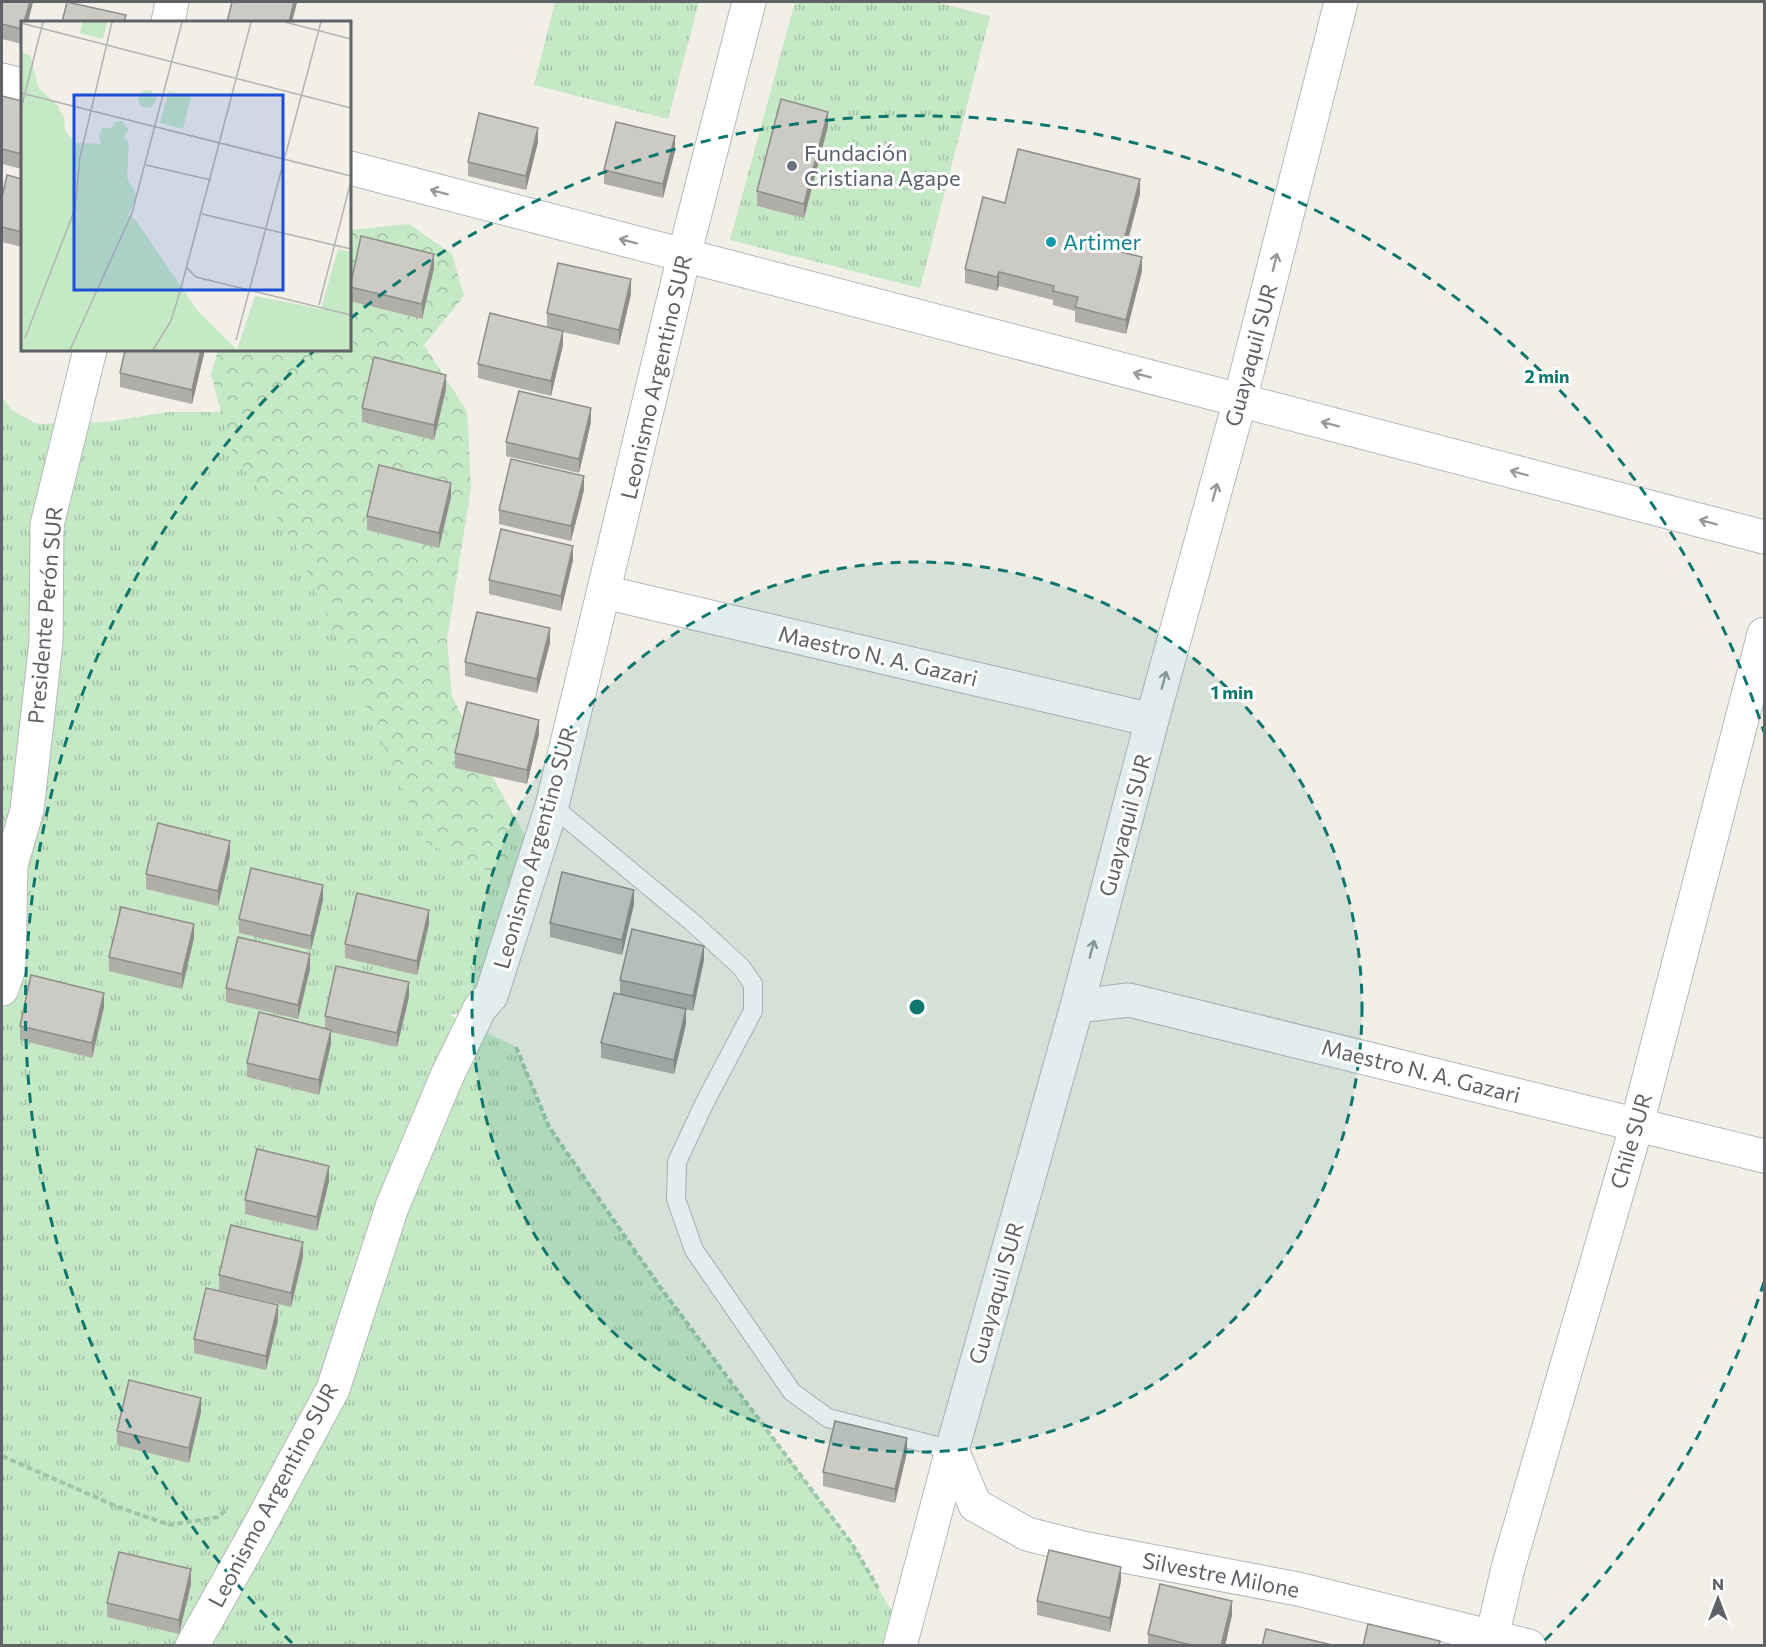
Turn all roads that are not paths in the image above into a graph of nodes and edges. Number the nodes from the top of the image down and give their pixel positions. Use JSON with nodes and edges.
{"nodes":[{"id":1,"x":172,"y":2,"type":"edge"},
{"id":2,"x":749,"y":2,"type":"edge"},
{"id":3,"x":1341,"y":2,"type":"edge"},
{"id":4,"x":168,"y":21,"type":"edge"},
{"id":5,"x":2,"y":80,"type":"edge"},
{"id":6,"x":21,"y":85,"type":"edge"},
{"id":7,"x":351,"y":168,"type":"edge"},
{"id":8,"x":684,"y":256,"type":"junction"},
{"id":9,"x":90,"y":351,"type":"edge"},
{"id":10,"x":1240,"y":400,"type":"junction"},
{"id":11,"x":1764,"y":537,"type":"edge"},
{"id":12,"x":604,"y":592,"type":"junction"},
{"id":13,"x":1764,"y":634,"type":"edge"},
{"id":14,"x":1152,"y":720,"type":"junction"},
{"id":15,"x":552,"y":806,"type":"junction"},
{"id":16,"x":2,"y":989,"type":"edge"},
{"id":17,"x":1077,"y":1006,"type":"junction"},
{"id":18,"x":1636,"y":1124,"type":"junction"},
{"id":19,"x":1764,"y":1156,"type":"edge"},
{"id":20,"x":952,"y":1450,"type":"junction"},
{"id":21,"x":902,"y":1640,"type":"edge"},
{"id":22,"x":1491,"y":1641,"type":"edge"},
{"id":23,"x":192,"y":1646,"type":"edge"},
{"id":24,"x":1529,"y":1646,"type":"edge"}],
"edges":[{"from":1,"to":4,"type":"street"},
{"from":2,"to":8,"type":"street","name":"Leonismo Argentino SUR"},
{"from":10,"to":3,"type":"street","name":"Guayaquil SUR","one_way":true},
{"from":5,"to":6,"type":"street"},
{"from":8,"to":7,"type":"street","one_way":true},
{"from":10,"to":8,"type":"street","one_way":true},
{"from":8,"to":12,"type":"street","name":"Leonismo Argentino SUR"},
{"from":9,"to":16,"type":"street","name":"Presidente Perón SUR"},
{"from":11,"to":10,"type":"street","one_way":true},
{"from":14,"to":10,"type":"street","name":"Guayaquil SUR","one_way":true},
{"from":12,"to":14,"type":"street","name":"Maestro N. A. Gazari"},
{"from":12,"to":15,"type":"street","name":"Leonismo Argentino SUR"},
{"from":13,"to":18,"type":"street","name":"Chile SUR"},
{"from":17,"to":14,"type":"street","name":"Guayaquil SUR","one_way":true},
{"from":15,"to":20,"type":"lane"},
{"from":15,"to":23,"type":"street","name":"Leonismo Argentino SUR"},
{"from":17,"to":18,"type":"street","name":"Maestro N. A. Gazari"},
{"from":17,"to":20,"type":"street","name":"Guayaquil SUR"},
{"from":18,"to":19,"type":"street","name":"Maestro N. A. Gazari"},
{"from":18,"to":22,"type":"street","name":"Chile SUR"},
{"from":20,"to":21,"type":"street","name":"Guayaquil SUR"},
{"from":20,"to":22,"type":"street","name":"Silvestre Milone"},
{"from":22,"to":24,"type":"street","name":"Silvestre Milone"}]}
